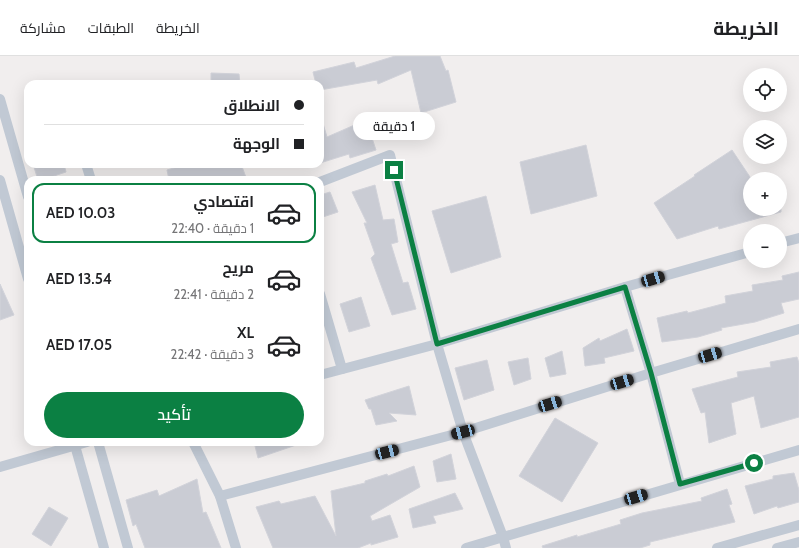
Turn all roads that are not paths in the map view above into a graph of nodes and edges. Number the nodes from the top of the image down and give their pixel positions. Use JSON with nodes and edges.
{"nodes":[{"id":1,"x":0,"y":99,"type":"edge"},
{"id":2,"x":0,"y":180,"type":"edge"},
{"id":3,"x":324,"y":180,"type":"edge"},
{"id":4,"x":24,"y":183,"type":"edge"},
{"id":5,"x":799,"y":238,"type":"edge"},
{"id":6,"x":787,"y":241,"type":"edge"},
{"id":7,"x":743,"y":254,"type":"edge"},
{"id":8,"x":24,"y":265,"type":"edge"},
{"id":9,"x":625,"y":287,"type":"junction"},
{"id":10,"x":324,"y":308,"type":"edge"},
{"id":11,"x":799,"y":329,"type":"edge"},
{"id":12,"x":437,"y":344,"type":"junction"},
{"id":13,"x":342,"y":369,"type":"junction"},
{"id":14,"x":651,"y":373,"type":"junction"},
{"id":15,"x":324,"y":374,"type":"edge"},
{"id":16,"x":463,"y":432,"type":"junction"},
{"id":17,"x":68,"y":446,"type":"edge"},
{"id":18,"x":76,"y":446,"type":"edge"},
{"id":19,"x":99,"y":446,"type":"edge"},
{"id":20,"x":195,"y":446,"type":"edge"},
{"id":21,"x":799,"y":450,"type":"edge"},
{"id":22,"x":0,"y":467,"type":"edge"},
{"id":23,"x":680,"y":484,"type":"junction"},
{"id":24,"x":220,"y":496,"type":"junction"},
{"id":25,"x":799,"y":525,"type":"edge"},
{"id":26,"x":503,"y":537,"type":"junction"},
{"id":27,"x":799,"y":542,"type":"edge"},
{"id":28,"x":104,"y":548,"type":"edge"},
{"id":29,"x":128,"y":548,"type":"edge"},
{"id":30,"x":236,"y":548,"type":"edge"},
{"id":31,"x":466,"y":548,"type":"edge"},
{"id":32,"x":506,"y":548,"type":"edge"},
{"id":33,"x":717,"y":548,"type":"edge"},
{"id":34,"x":777,"y":548,"type":"edge"}],
"edges":[{"from":1,"to":4,"type":"street"},
{"from":2,"to":8,"type":"street"},
{"from":3,"to":12,"type":"street"},
{"from":5,"to":6,"type":"street"},
{"from":7,"to":9,"type":"street"},
{"from":9,"to":12,"type":"street"},
{"from":9,"to":14,"type":"street"},
{"from":10,"to":13,"type":"street"},
{"from":11,"to":14,"type":"street"},
{"from":12,"to":13,"type":"street"},
{"from":12,"to":16,"type":"street"},
{"from":13,"to":15,"type":"street"},
{"from":14,"to":16,"type":"street"},
{"from":14,"to":23,"type":"street"},
{"from":16,"to":24,"type":"street"},
{"from":16,"to":26,"type":"street"},
{"from":17,"to":22,"type":"street"},
{"from":18,"to":28,"type":"street"},
{"from":19,"to":29,"type":"street"},
{"from":20,"to":24,"type":"street"},
{"from":21,"to":23,"type":"street"},
{"from":23,"to":26,"type":"street"},
{"from":24,"to":30,"type":"street"},
{"from":25,"to":33,"type":"street"},
{"from":26,"to":31,"type":"street"},
{"from":26,"to":32,"type":"street"},
{"from":27,"to":34,"type":"street"}]}
